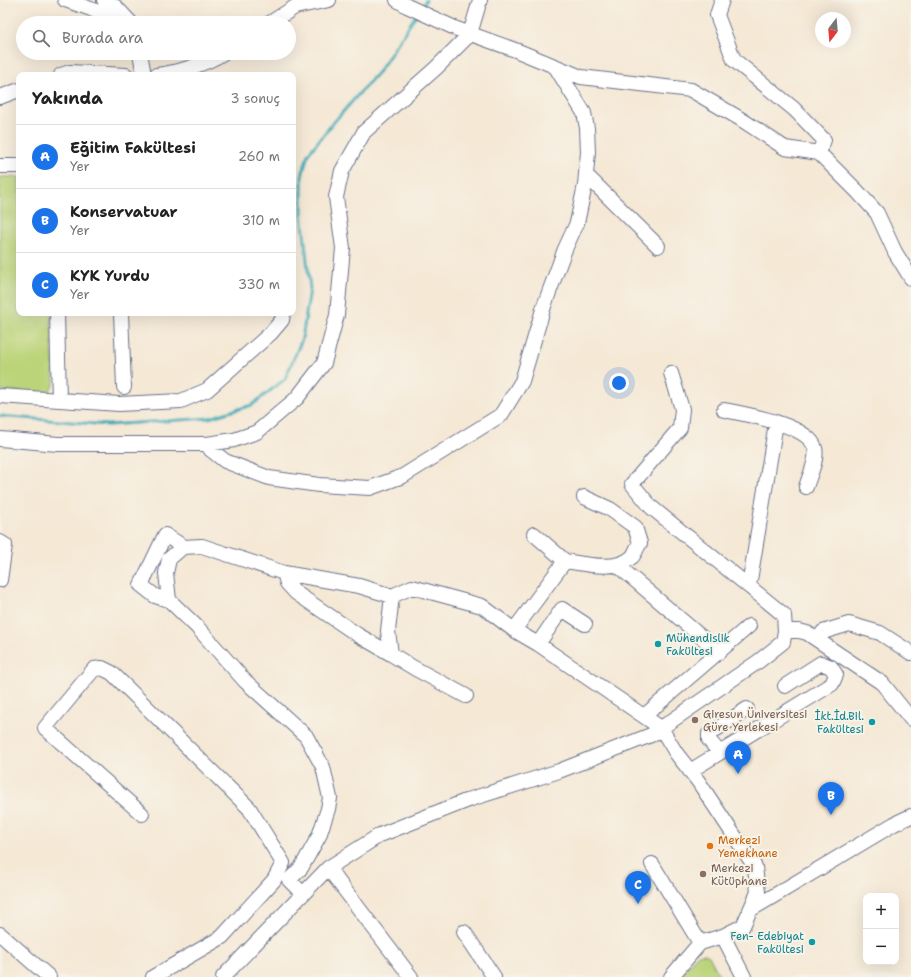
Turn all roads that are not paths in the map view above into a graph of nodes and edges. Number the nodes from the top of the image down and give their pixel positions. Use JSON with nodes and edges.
{"nodes":[{"id":1,"x":65,"y":0,"type":"edge"},
{"id":2,"x":104,"y":0,"type":"edge"},
{"id":3,"x":329,"y":0,"type":"edge"},
{"id":4,"x":480,"y":0,"type":"edge"},
{"id":5,"x":722,"y":0,"type":"edge"},
{"id":6,"x":402,"y":3,"type":"edge"},
{"id":7,"x":108,"y":16,"type":"edge"},
{"id":8,"x":124,"y":16,"type":"edge"},
{"id":9,"x":282,"y":16,"type":"edge"},
{"id":10,"x":470,"y":34,"type":"junction"},
{"id":11,"x":141,"y":60,"type":"edge"},
{"id":12,"x":213,"y":60,"type":"edge"},
{"id":13,"x":555,"y":66,"type":"junction"},
{"id":14,"x":143,"y":72,"type":"edge"},
{"id":15,"x":173,"y":72,"type":"edge"},
{"id":16,"x":16,"y":91,"type":"edge"},
{"id":17,"x":0,"y":97,"type":"edge"},
{"id":18,"x":819,"y":152,"type":"junction"},
{"id":19,"x":0,"y":166,"type":"edge"},
{"id":20,"x":16,"y":166,"type":"edge"},
{"id":21,"x":586,"y":176,"type":"junction"},
{"id":22,"x":658,"y":246,"type":"dead end"},
{"id":23,"x":911,"y":278,"type":"edge"},
{"id":24,"x":57,"y":316,"type":"edge"},
{"id":25,"x":121,"y":316,"type":"edge"},
{"id":26,"x":283,"y":316,"type":"edge"},
{"id":27,"x":671,"y":373,"type":"dead end"},
{"id":28,"x":124,"y":387,"type":"dead end"},
{"id":29,"x":0,"y":396,"type":"edge"},
{"id":30,"x":59,"y":400,"type":"junction"},
{"id":31,"x":724,"y":410,"type":"dead end"},
{"id":32,"x":776,"y":423,"type":"junction"},
{"id":33,"x":0,"y":439,"type":"edge"},
{"id":34,"x":207,"y":444,"type":"junction"},
{"id":35,"x":806,"y":487,"type":"dead end"},
{"id":36,"x":584,"y":497,"type":"dead end"},
{"id":37,"x":534,"y":534,"type":"dead end"},
{"id":38,"x":0,"y":542,"type":"edge"},
{"id":39,"x":184,"y":547,"type":"junction"},
{"id":40,"x":565,"y":561,"type":"junction"},
{"id":41,"x":617,"y":565,"type":"junction"},
{"id":42,"x":284,"y":573,"type":"junction"},
{"id":43,"x":0,"y":580,"type":"edge"},
{"id":44,"x":749,"y":586,"type":"junction"},
{"id":45,"x":392,"y":596,"type":"junction"},
{"id":46,"x":169,"y":600,"type":"junction"},
{"id":47,"x":585,"y":624,"type":"dead end"},
{"id":48,"x":749,"y":626,"type":"dead end"},
{"id":49,"x":514,"y":630,"type":"junction"},
{"id":50,"x":786,"y":632,"type":"junction"},
{"id":51,"x":818,"y":640,"type":"junction"},
{"id":52,"x":538,"y":644,"type":"junction"},
{"id":53,"x":719,"y":652,"type":"junction"},
{"id":54,"x":911,"y":653,"type":"edge"},
{"id":55,"x":391,"y":654,"type":"junction"},
{"id":56,"x":785,"y":686,"type":"dead end"},
{"id":57,"x":466,"y":696,"type":"dead end"},
{"id":58,"x":747,"y":709,"type":"dead end"},
{"id":59,"x":644,"y":716,"type":"junction"},
{"id":60,"x":911,"y":719,"type":"edge"},
{"id":61,"x":661,"y":728,"type":"junction"},
{"id":62,"x":719,"y":752,"type":"junction"},
{"id":63,"x":690,"y":771,"type":"junction"},
{"id":64,"x":142,"y":814,"type":"dead end"},
{"id":65,"x":911,"y":816,"type":"edge"},
{"id":66,"x":652,"y":864,"type":"dead end"},
{"id":67,"x":328,"y":868,"type":"junction"},
{"id":68,"x":303,"y":894,"type":"junction"},
{"id":69,"x":750,"y":910,"type":"junction"},
{"id":70,"x":464,"y":932,"type":"dead end"},
{"id":71,"x":0,"y":934,"type":"edge"},
{"id":72,"x":723,"y":936,"type":"junction"},
{"id":73,"x":700,"y":943,"type":"junction"},
{"id":74,"x":48,"y":977,"type":"edge"},
{"id":75,"x":153,"y":977,"type":"edge"},
{"id":76,"x":223,"y":977,"type":"edge"},
{"id":77,"x":411,"y":977,"type":"edge"},
{"id":78,"x":494,"y":977,"type":"edge"},
{"id":79,"x":670,"y":977,"type":"edge"},
{"id":80,"x":744,"y":977,"type":"edge"}],
"edges":[{"from":1,"to":7,"type":"street"},
{"from":2,"to":8,"type":"street"},
{"from":3,"to":9,"type":"street"},
{"from":4,"to":10,"type":"street"},
{"from":5,"to":18,"type":"street"},
{"from":6,"to":10,"type":"street"},
{"from":10,"to":13,"type":"street"},
{"from":10,"to":34,"type":"street"},
{"from":11,"to":14,"type":"street"},
{"from":12,"to":15,"type":"street"},
{"from":13,"to":18,"type":"street"},
{"from":13,"to":21,"type":"street"},
{"from":16,"to":17,"type":"street"},
{"from":18,"to":23,"type":"street"},
{"from":19,"to":20,"type":"street"},
{"from":21,"to":22,"type":"street"},
{"from":21,"to":34,"type":"street"},
{"from":24,"to":30,"type":"street"},
{"from":25,"to":28,"type":"street"},
{"from":26,"to":30,"type":"street"},
{"from":27,"to":44,"type":"street"},
{"from":29,"to":30,"type":"street"},
{"from":31,"to":32,"type":"street"},
{"from":32,"to":35,"type":"street"},
{"from":32,"to":44,"type":"street"},
{"from":33,"to":34,"type":"street"},
{"from":36,"to":41,"type":"street"},
{"from":37,"to":40,"type":"street"},
{"from":38,"to":43,"type":"street"},
{"from":39,"to":42,"type":"street"},
{"from":39,"to":46,"type":"street"},
{"from":39,"to":46,"type":"street"},
{"from":40,"to":41,"type":"street"},
{"from":40,"to":49,"type":"street"},
{"from":41,"to":53,"type":"street"},
{"from":42,"to":45,"type":"street"},
{"from":42,"to":55,"type":"street"},
{"from":44,"to":50,"type":"street"},
{"from":45,"to":49,"type":"street"},
{"from":45,"to":55,"type":"street"},
{"from":46,"to":68,"type":"street"},
{"from":47,"to":52,"type":"street"},
{"from":48,"to":53,"type":"street"},
{"from":49,"to":52,"type":"street"},
{"from":50,"to":51,"type":"street"},
{"from":50,"to":61,"type":"street"},
{"from":51,"to":54,"type":"street"},
{"from":51,"to":60,"type":"street"},
{"from":52,"to":59,"type":"street"},
{"from":53,"to":59,"type":"street"},
{"from":55,"to":57,"type":"street"},
{"from":56,"to":62,"type":"street"},
{"from":58,"to":62,"type":"street"},
{"from":59,"to":61,"type":"street"},
{"from":61,"to":63,"type":"street"},
{"from":61,"to":67,"type":"street"},
{"from":62,"to":63,"type":"street"},
{"from":63,"to":69,"type":"street"},
{"from":64,"to":75,"type":"street"},
{"from":65,"to":69,"type":"street"},
{"from":66,"to":73,"type":"street"},
{"from":67,"to":68,"type":"street"},
{"from":67,"to":77,"type":"street"},
{"from":68,"to":76,"type":"street"},
{"from":69,"to":72,"type":"street"},
{"from":70,"to":78,"type":"street"},
{"from":71,"to":74,"type":"street"},
{"from":72,"to":73,"type":"street"},
{"from":72,"to":80,"type":"street"},
{"from":73,"to":79,"type":"street"}]}
